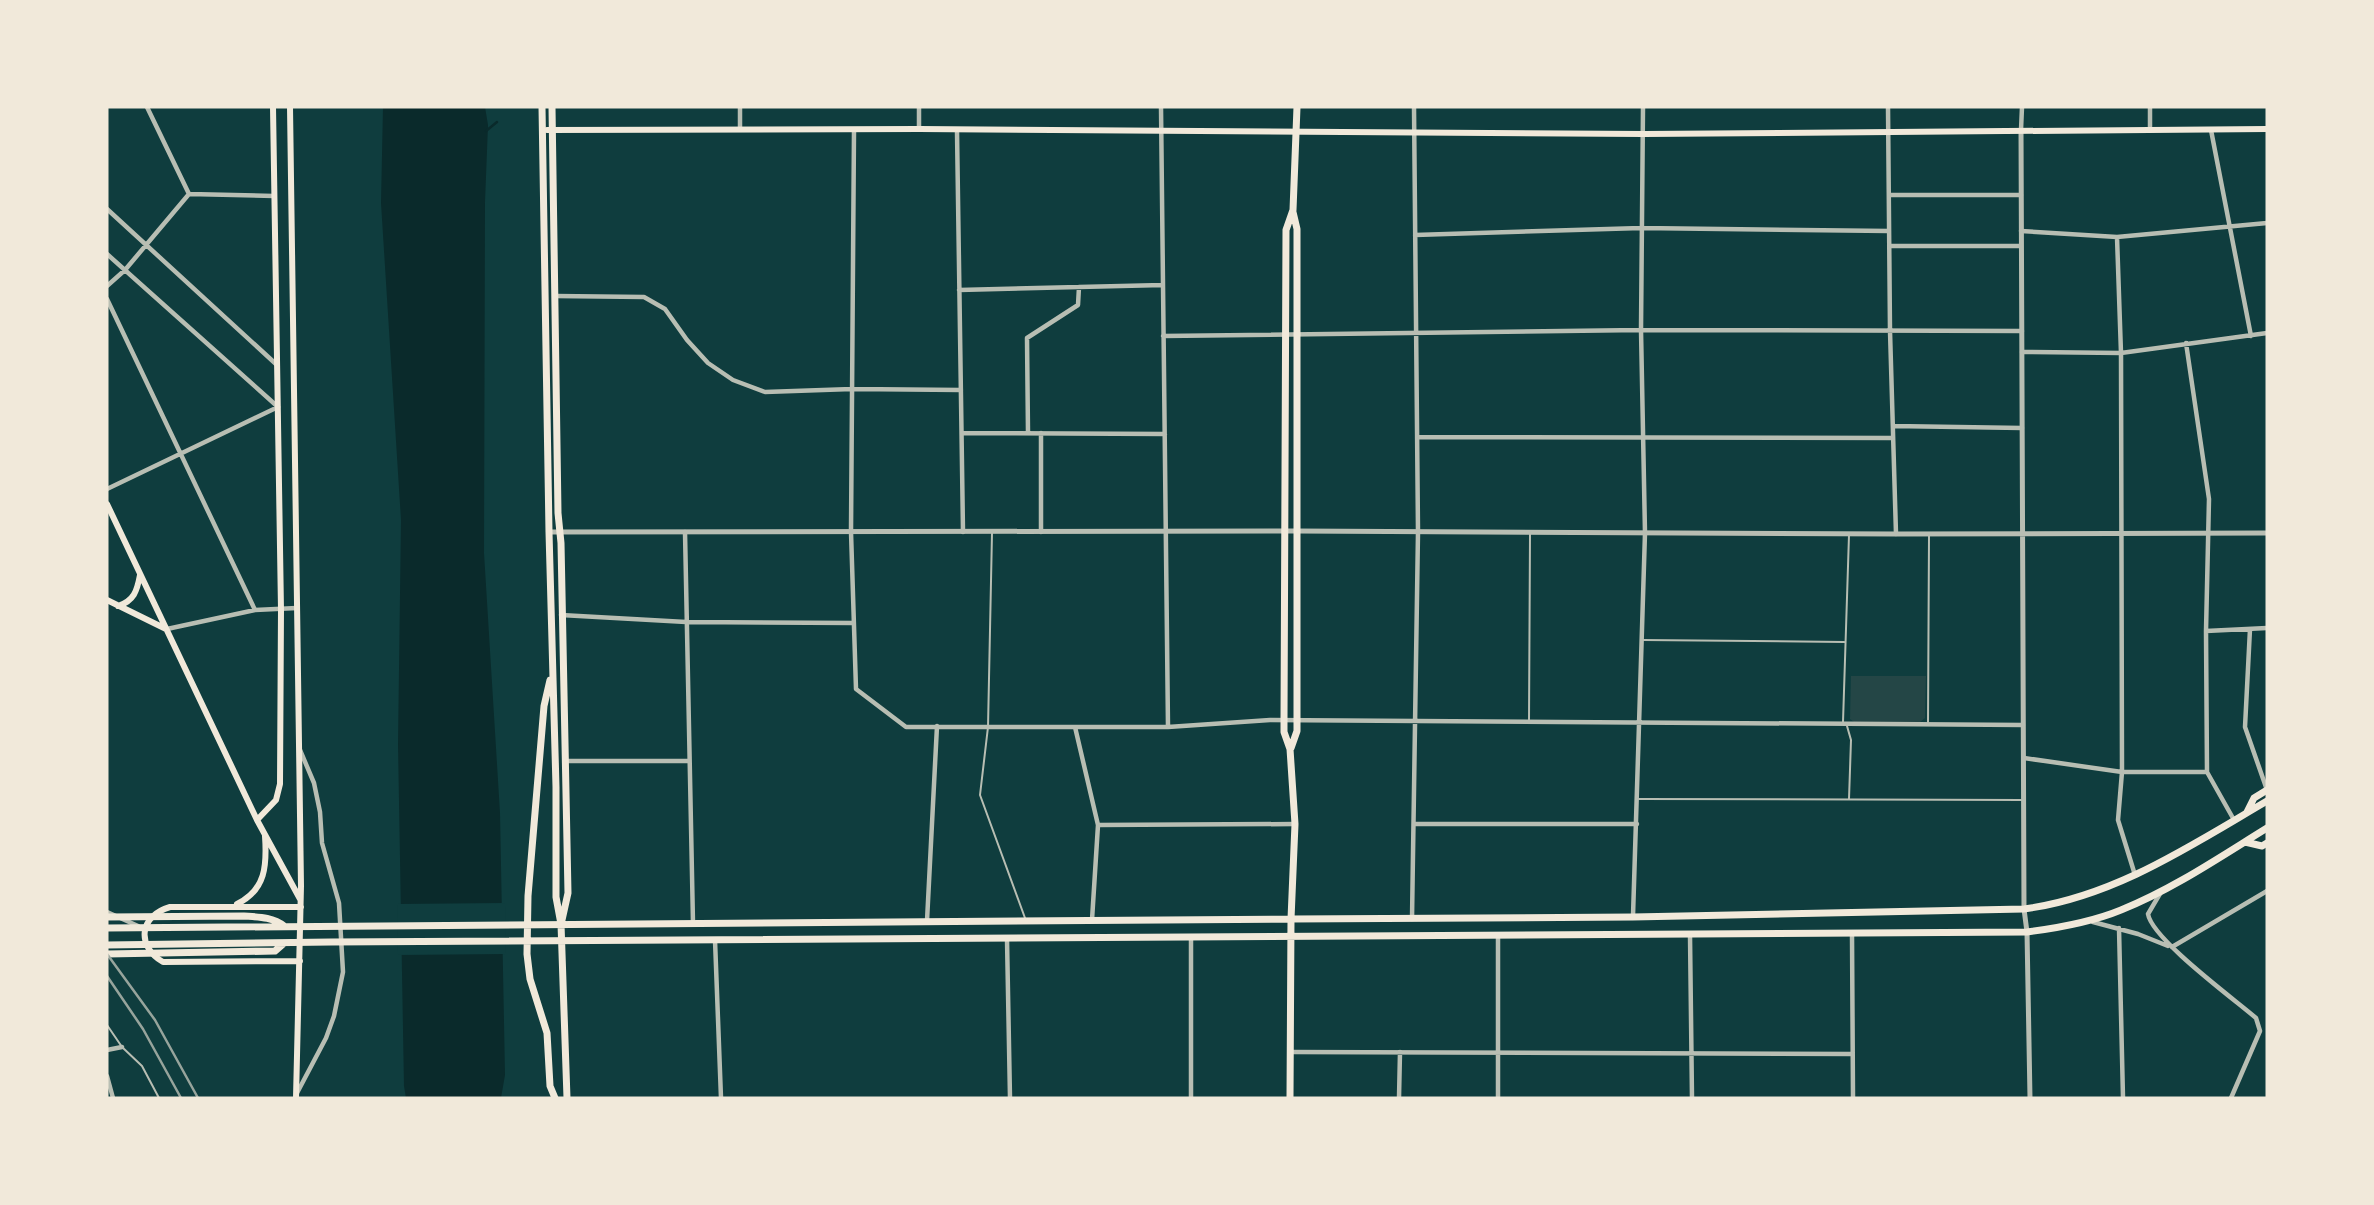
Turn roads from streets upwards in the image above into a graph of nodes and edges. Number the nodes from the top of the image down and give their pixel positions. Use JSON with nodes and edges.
{"nodes":[{"id":1,"x":147,"y":107,"type":"edge"},
{"id":2,"x":273,"y":107,"type":"edge"},
{"id":3,"x":290,"y":107,"type":"edge"},
{"id":4,"x":542,"y":107,"type":"edge"},
{"id":5,"x":552,"y":107,"type":"edge"},
{"id":6,"x":740,"y":107,"type":"edge"},
{"id":7,"x":919,"y":107,"type":"edge"},
{"id":8,"x":1161,"y":107,"type":"edge"},
{"id":9,"x":1297,"y":107,"type":"edge"},
{"id":10,"x":1414,"y":107,"type":"edge"},
{"id":11,"x":1643,"y":107,"type":"edge"},
{"id":12,"x":1888,"y":107,"type":"edge"},
{"id":13,"x":2022,"y":107,"type":"edge"},
{"id":14,"x":2150,"y":107,"type":"edge"},
{"id":15,"x":740,"y":128,"type":"junction"},
{"id":16,"x":919,"y":129,"type":"junction"},
{"id":17,"x":2150,"y":129,"type":"junction"},
{"id":18,"x":542,"y":130,"type":"junction"},
{"id":19,"x":553,"y":130,"type":"junction"},
{"id":20,"x":854,"y":130,"type":"junction"},
{"id":21,"x":2021,"y":130,"type":"junction"},
{"id":22,"x":2267,"y":130,"type":"edge"},
{"id":23,"x":957,"y":131,"type":"junction"},
{"id":24,"x":2211,"y":131,"type":"junction"},
{"id":25,"x":1161,"y":132,"type":"junction"},
{"id":26,"x":1888,"y":132,"type":"junction"},
{"id":27,"x":1297,"y":133,"type":"junction"},
{"id":28,"x":1414,"y":133,"type":"junction"},
{"id":29,"x":1644,"y":134,"type":"junction"},
{"id":30,"x":189,"y":194,"type":"junction"},
{"id":31,"x":1889,"y":195,"type":"junction"},
{"id":32,"x":2021,"y":195,"type":"junction"},
{"id":33,"x":274,"y":196,"type":"junction"},
{"id":34,"x":107,"y":209,"type":"edge"},
{"id":35,"x":1293,"y":209,"type":"junction"},
{"id":36,"x":2267,"y":223,"type":"edge"},
{"id":37,"x":1642,"y":228,"type":"junction"},
{"id":38,"x":2230,"y":228,"type":"junction"},
{"id":39,"x":1889,"y":231,"type":"junction"},
{"id":40,"x":2021,"y":231,"type":"junction"},
{"id":41,"x":1415,"y":235,"type":"junction"},
{"id":42,"x":2117,"y":237,"type":"junction"},
{"id":43,"x":147,"y":244,"type":"junction"},
{"id":44,"x":1890,"y":246,"type":"junction"},
{"id":45,"x":2021,"y":246,"type":"junction"},
{"id":46,"x":107,"y":254,"type":"edge"},
{"id":47,"x":125,"y":270,"type":"junction"},
{"id":48,"x":1163,"y":285,"type":"junction"},
{"id":49,"x":107,"y":286,"type":"edge"},
{"id":50,"x":1079,"y":287,"type":"junction"},
{"id":51,"x":959,"y":290,"type":"junction"},
{"id":52,"x":555,"y":296,"type":"junction"},
{"id":53,"x":107,"y":299,"type":"edge"},
{"id":54,"x":1641,"y":330,"type":"junction"},
{"id":55,"x":1891,"y":331,"type":"junction"},
{"id":56,"x":2022,"y":331,"type":"junction"},
{"id":57,"x":2267,"y":333,"type":"edge"},
{"id":58,"x":1297,"y":334,"type":"junction"},
{"id":59,"x":1416,"y":334,"type":"junction"},
{"id":60,"x":1286,"y":335,"type":"junction"},
{"id":61,"x":1163,"y":336,"type":"junction"},
{"id":62,"x":2251,"y":336,"type":"junction"},
{"id":63,"x":2186,"y":343,"type":"junction"},
{"id":64,"x":2022,"y":352,"type":"junction"},
{"id":65,"x":2121,"y":353,"type":"junction"},
{"id":66,"x":278,"y":366,"type":"junction"},
{"id":67,"x":852,"y":389,"type":"junction"},
{"id":68,"x":961,"y":390,"type":"junction"},
{"id":69,"x":278,"y":407,"type":"junction"},
{"id":70,"x":1893,"y":426,"type":"junction"},
{"id":71,"x":2022,"y":428,"type":"junction"},
{"id":72,"x":962,"y":433,"type":"junction"},
{"id":73,"x":1028,"y":433,"type":"junction"},
{"id":74,"x":1041,"y":433,"type":"junction"},
{"id":75,"x":1164,"y":434,"type":"junction"},
{"id":76,"x":1417,"y":437,"type":"junction"},
{"id":77,"x":1643,"y":438,"type":"junction"},
{"id":78,"x":1893,"y":438,"type":"junction"},
{"id":79,"x":181,"y":453,"type":"junction"},
{"id":80,"x":107,"y":489,"type":"edge"},
{"id":81,"x":107,"y":504,"type":"edge"},
{"id":82,"x":1285,"y":531,"type":"junction"},
{"id":83,"x":1297,"y":531,"type":"junction"},
{"id":84,"x":549,"y":532,"type":"junction"},
{"id":85,"x":560,"y":532,"type":"junction"},
{"id":86,"x":685,"y":532,"type":"junction"},
{"id":87,"x":851,"y":532,"type":"junction"},
{"id":88,"x":963,"y":532,"type":"junction"},
{"id":89,"x":1041,"y":532,"type":"junction"},
{"id":90,"x":1166,"y":532,"type":"junction"},
{"id":91,"x":1418,"y":532,"type":"junction"},
{"id":92,"x":1645,"y":533,"type":"junction"},
{"id":93,"x":2267,"y":533,"type":"edge"},
{"id":94,"x":1896,"y":534,"type":"junction"},
{"id":95,"x":2121,"y":534,"type":"junction"},
{"id":96,"x":2208,"y":534,"type":"junction"},
{"id":97,"x":2022,"y":535,"type":"junction"},
{"id":98,"x":140,"y":573,"type":"junction"},
{"id":99,"x":107,"y":600,"type":"edge"},
{"id":100,"x":118,"y":606,"type":"junction"},
{"id":101,"x":297,"y":608,"type":"junction"},
{"id":102,"x":255,"y":610,"type":"junction"},
{"id":103,"x":281,"y":610,"type":"junction"},
{"id":104,"x":561,"y":615,"type":"junction"},
{"id":105,"x":687,"y":622,"type":"junction"},
{"id":106,"x":854,"y":623,"type":"junction"},
{"id":107,"x":2267,"y":628,"type":"edge"},
{"id":108,"x":166,"y":629,"type":"junction"},
{"id":109,"x":2250,"y":629,"type":"junction"},
{"id":110,"x":2206,"y":631,"type":"junction"},
{"id":111,"x":552,"y":672,"type":"junction"},
{"id":112,"x":1284,"y":720,"type":"junction"},
{"id":113,"x":1297,"y":720,"type":"junction"},
{"id":114,"x":1415,"y":722,"type":"junction"},
{"id":115,"x":1640,"y":723,"type":"junction"},
{"id":116,"x":2023,"y":725,"type":"junction"},
{"id":117,"x":937,"y":726,"type":"junction"},
{"id":118,"x":1075,"y":727,"type":"junction"},
{"id":119,"x":1168,"y":727,"type":"junction"},
{"id":120,"x":298,"y":746,"type":"junction"},
{"id":121,"x":1290,"y":749,"type":"junction"},
{"id":122,"x":2024,"y":758,"type":"junction"},
{"id":123,"x":565,"y":761,"type":"junction"},
{"id":124,"x":689,"y":761,"type":"junction"},
{"id":125,"x":2122,"y":772,"type":"junction"},
{"id":126,"x":2207,"y":772,"type":"junction"},
{"id":127,"x":2267,"y":790,"type":"edge"},
{"id":128,"x":2267,"y":801,"type":"edge"},
{"id":129,"x":2247,"y":813,"type":"junction"},
{"id":130,"x":257,"y":820,"type":"junction"},
{"id":131,"x":2234,"y":820,"type":"junction"},
{"id":132,"x":1295,"y":824,"type":"junction"},
{"id":133,"x":1414,"y":824,"type":"junction"},
{"id":134,"x":1637,"y":824,"type":"junction"},
{"id":135,"x":1098,"y":825,"type":"junction"},
{"id":136,"x":2267,"y":828,"type":"edge"},
{"id":137,"x":265,"y":835,"type":"junction"},
{"id":138,"x":2244,"y":842,"type":"junction"},
{"id":139,"x":2267,"y":843,"type":"edge"},
{"id":140,"x":2136,"y":876,"type":"junction"},
{"id":141,"x":2162,"y":891,"type":"junction"},
{"id":142,"x":2267,"y":891,"type":"edge"},
{"id":143,"x":301,"y":904,"type":"junction"},
{"id":144,"x":222,"y":906,"type":"junction"},
{"id":145,"x":2024,"y":909,"type":"junction"},
{"id":146,"x":107,"y":915,"type":"edge"},
{"id":147,"x":1633,"y":917,"type":"junction"},
{"id":148,"x":1291,"y":919,"type":"junction"},
{"id":149,"x":1092,"y":920,"type":"junction"},
{"id":150,"x":1412,"y":920,"type":"junction"},
{"id":151,"x":2086,"y":920,"type":"junction"},
{"id":152,"x":927,"y":921,"type":"junction"},
{"id":153,"x":693,"y":923,"type":"junction"},
{"id":154,"x":561,"y":925,"type":"junction"},
{"id":155,"x":301,"y":926,"type":"junction"},
{"id":156,"x":284,"y":927,"type":"junction"},
{"id":157,"x":107,"y":928,"type":"edge"},
{"id":158,"x":2119,"y":928,"type":"junction"},
{"id":159,"x":145,"y":929,"type":"junction"},
{"id":160,"x":2027,"y":932,"type":"junction"},
{"id":161,"x":1852,"y":934,"type":"junction"},
{"id":162,"x":1690,"y":935,"type":"junction"},
{"id":163,"x":1498,"y":936,"type":"junction"},
{"id":164,"x":1291,"y":937,"type":"junction"},
{"id":165,"x":1191,"y":938,"type":"junction"},
{"id":166,"x":1007,"y":939,"type":"junction"},
{"id":167,"x":715,"y":940,"type":"junction"},
{"id":168,"x":562,"y":941,"type":"junction"},
{"id":169,"x":301,"y":943,"type":"junction"},
{"id":170,"x":283,"y":944,"type":"junction"},
{"id":171,"x":107,"y":945,"type":"edge"},
{"id":172,"x":2172,"y":947,"type":"junction"},
{"id":173,"x":107,"y":954,"type":"edge"},
{"id":174,"x":300,"y":961,"type":"junction"},
{"id":175,"x":122,"y":1047,"type":"road end"},
{"id":176,"x":107,"y":1050,"type":"edge"},
{"id":177,"x":1290,"y":1052,"type":"junction"},
{"id":178,"x":1400,"y":1052,"type":"junction"},
{"id":179,"x":1499,"y":1053,"type":"junction"},
{"id":180,"x":1693,"y":1053,"type":"junction"},
{"id":181,"x":1852,"y":1054,"type":"junction"},
{"id":182,"x":107,"y":1076,"type":"edge"},
{"id":183,"x":296,"y":1097,"type":"edge"},
{"id":184,"x":113,"y":1098,"type":"edge"},
{"id":185,"x":555,"y":1098,"type":"edge"},
{"id":186,"x":567,"y":1098,"type":"edge"},
{"id":187,"x":721,"y":1098,"type":"edge"},
{"id":188,"x":1010,"y":1098,"type":"edge"},
{"id":189,"x":1191,"y":1098,"type":"edge"},
{"id":190,"x":1290,"y":1098,"type":"edge"},
{"id":191,"x":1399,"y":1098,"type":"edge"},
{"id":192,"x":1497,"y":1098,"type":"edge"},
{"id":193,"x":1692,"y":1098,"type":"edge"},
{"id":194,"x":1853,"y":1098,"type":"edge"},
{"id":195,"x":2030,"y":1098,"type":"edge"},
{"id":196,"x":2123,"y":1098,"type":"edge"},
{"id":197,"x":2231,"y":1098,"type":"edge"}],
"edges":[{"from":1,"to":30,"type":"street"},
{"from":2,"to":33,"type":"main road"},
{"from":3,"to":101,"type":"main road"},
{"from":4,"to":18,"type":"main road"},
{"from":5,"to":19,"type":"main road"},
{"from":6,"to":15,"type":"street"},
{"from":7,"to":16,"type":"street"},
{"from":8,"to":25,"type":"street"},
{"from":9,"to":27,"type":"main road"},
{"from":10,"to":28,"type":"street"},
{"from":11,"to":29,"type":"street"},
{"from":12,"to":26,"type":"street"},
{"from":13,"to":21,"type":"street"},
{"from":14,"to":17,"type":"street"},
{"from":15,"to":19,"type":"main road"},
{"from":15,"to":20,"type":"main road"},
{"from":16,"to":20,"type":"main road"},
{"from":16,"to":23,"type":"main road"},
{"from":17,"to":21,"type":"main road"},
{"from":17,"to":24,"type":"main road"},
{"from":18,"to":19,"type":"main road"},
{"from":18,"to":84,"type":"main road"},
{"from":19,"to":52,"type":"main road"},
{"from":20,"to":67,"type":"street"},
{"from":21,"to":26,"type":"main road"},
{"from":21,"to":32,"type":"street"},
{"from":22,"to":24,"type":"main road"},
{"from":23,"to":25,"type":"main road"},
{"from":23,"to":51,"type":"street"},
{"from":24,"to":38,"type":"street"},
{"from":25,"to":27,"type":"main road"},
{"from":25,"to":48,"type":"street"},
{"from":26,"to":29,"type":"main road"},
{"from":26,"to":31,"type":"street"},
{"from":27,"to":28,"type":"main road"},
{"from":27,"to":35,"type":"main road"},
{"from":28,"to":29,"type":"main road"},
{"from":28,"to":41,"type":"street"},
{"from":29,"to":37,"type":"street"},
{"from":30,"to":33,"type":"street"},
{"from":30,"to":43,"type":"street"},
{"from":31,"to":32,"type":"street"},
{"from":31,"to":39,"type":"street"},
{"from":32,"to":40,"type":"street"},
{"from":33,"to":66,"type":"main road"},
{"from":34,"to":43,"type":"street"},
{"from":35,"to":58,"type":"main road"},
{"from":35,"to":60,"type":"main road"},
{"from":36,"to":38,"type":"street"},
{"from":37,"to":39,"type":"street"},
{"from":37,"to":41,"type":"street"},
{"from":37,"to":54,"type":"street"},
{"from":38,"to":42,"type":"street"},
{"from":38,"to":62,"type":"street"},
{"from":39,"to":44,"type":"street"},
{"from":40,"to":42,"type":"street"},
{"from":40,"to":45,"type":"street"},
{"from":41,"to":59,"type":"street"},
{"from":42,"to":65,"type":"street"},
{"from":43,"to":47,"type":"street"},
{"from":43,"to":66,"type":"street"},
{"from":44,"to":45,"type":"street"},
{"from":44,"to":55,"type":"street"},
{"from":45,"to":56,"type":"street"},
{"from":46,"to":47,"type":"street"},
{"from":47,"to":49,"type":"street"},
{"from":47,"to":69,"type":"street"},
{"from":48,"to":50,"type":"street"},
{"from":48,"to":61,"type":"street"},
{"from":50,"to":51,"type":"street"},
{"from":50,"to":73,"type":"street"},
{"from":51,"to":68,"type":"street"},
{"from":52,"to":67,"type":"street"},
{"from":52,"to":85,"type":"main road"},
{"from":53,"to":79,"type":"street"},
{"from":54,"to":55,"type":"street"},
{"from":54,"to":59,"type":"street"},
{"from":54,"to":77,"type":"street"},
{"from":55,"to":56,"type":"street"},
{"from":55,"to":70,"type":"street"},
{"from":56,"to":64,"type":"street"},
{"from":57,"to":62,"type":"street"},
{"from":58,"to":59,"type":"street"},
{"from":58,"to":60,"type":"street"},
{"from":58,"to":83,"type":"main road"},
{"from":59,"to":76,"type":"street"},
{"from":60,"to":61,"type":"street"},
{"from":60,"to":82,"type":"main road"},
{"from":61,"to":75,"type":"street"},
{"from":62,"to":63,"type":"street"},
{"from":63,"to":65,"type":"street"},
{"from":63,"to":96,"type":"street"},
{"from":64,"to":65,"type":"street"},
{"from":64,"to":71,"type":"street"},
{"from":65,"to":95,"type":"street"},
{"from":66,"to":69,"type":"main road"},
{"from":67,"to":68,"type":"street"},
{"from":67,"to":87,"type":"street"},
{"from":68,"to":72,"type":"street"},
{"from":69,"to":79,"type":"street"},
{"from":69,"to":103,"type":"main road"},
{"from":70,"to":71,"type":"street"},
{"from":70,"to":78,"type":"street"},
{"from":71,"to":97,"type":"street"},
{"from":72,"to":73,"type":"street"},
{"from":72,"to":88,"type":"street"},
{"from":73,"to":74,"type":"street"},
{"from":74,"to":75,"type":"street"},
{"from":74,"to":89,"type":"street"},
{"from":75,"to":90,"type":"street"},
{"from":76,"to":77,"type":"street"},
{"from":76,"to":91,"type":"street"},
{"from":77,"to":78,"type":"street"},
{"from":77,"to":92,"type":"street"},
{"from":78,"to":94,"type":"street"},
{"from":79,"to":80,"type":"street"},
{"from":79,"to":102,"type":"street"},
{"from":81,"to":98,"type":"main road"},
{"from":82,"to":83,"type":"street"},
{"from":82,"to":90,"type":"street"},
{"from":82,"to":112,"type":"main road"},
{"from":83,"to":91,"type":"street"},
{"from":83,"to":113,"type":"main road"},
{"from":84,"to":85,"type":"street"},
{"from":84,"to":111,"type":"main road"},
{"from":85,"to":86,"type":"street"},
{"from":85,"to":104,"type":"main road"},
{"from":86,"to":87,"type":"street"},
{"from":86,"to":105,"type":"street"},
{"from":87,"to":88,"type":"street"},
{"from":87,"to":106,"type":"street"},
{"from":88,"to":89,"type":"street"},
{"from":89,"to":90,"type":"street"},
{"from":90,"to":119,"type":"street"},
{"from":91,"to":92,"type":"street"},
{"from":91,"to":114,"type":"street"},
{"from":92,"to":94,"type":"street"},
{"from":92,"to":115,"type":"street"},
{"from":93,"to":96,"type":"street"},
{"from":94,"to":97,"type":"street"},
{"from":95,"to":96,"type":"street"},
{"from":95,"to":97,"type":"street"},
{"from":95,"to":125,"type":"street"},
{"from":96,"to":110,"type":"street"},
{"from":97,"to":116,"type":"street"},
{"from":98,"to":100,"type":"main road"},
{"from":98,"to":108,"type":"main road"},
{"from":99,"to":100,"type":"main road"},
{"from":100,"to":108,"type":"main road"},
{"from":101,"to":103,"type":"street"},
{"from":101,"to":120,"type":"main road"},
{"from":102,"to":103,"type":"street"},
{"from":102,"to":108,"type":"street"},
{"from":103,"to":130,"type":"main road"},
{"from":104,"to":105,"type":"street"},
{"from":104,"to":123,"type":"main road"},
{"from":105,"to":106,"type":"street"},
{"from":105,"to":124,"type":"street"},
{"from":106,"to":117,"type":"street"},
{"from":107,"to":109,"type":"street"},
{"from":108,"to":130,"type":"main road"},
{"from":109,"to":110,"type":"street"},
{"from":109,"to":127,"type":"street"},
{"from":110,"to":126,"type":"street"},
{"from":111,"to":154,"type":"main road"},
{"from":111,"to":185,"type":"main road"},
{"from":112,"to":113,"type":"street"},
{"from":112,"to":119,"type":"street"},
{"from":112,"to":121,"type":"main road"},
{"from":113,"to":114,"type":"street"},
{"from":113,"to":121,"type":"main road"},
{"from":114,"to":115,"type":"street"},
{"from":114,"to":133,"type":"street"},
{"from":115,"to":116,"type":"street"},
{"from":115,"to":134,"type":"street"},
{"from":116,"to":122,"type":"street"},
{"from":117,"to":118,"type":"street"},
{"from":117,"to":152,"type":"street"},
{"from":118,"to":119,"type":"street"},
{"from":118,"to":135,"type":"street"},
{"from":120,"to":143,"type":"main road"},
{"from":120,"to":183,"type":"street"},
{"from":121,"to":132,"type":"main road"},
{"from":122,"to":125,"type":"street"},
{"from":122,"to":145,"type":"street"},
{"from":123,"to":124,"type":"street"},
{"from":123,"to":154,"type":"main road"},
{"from":124,"to":153,"type":"street"},
{"from":125,"to":126,"type":"street"},
{"from":125,"to":140,"type":"street"},
{"from":126,"to":131,"type":"street"},
{"from":127,"to":129,"type":"main road"},
{"from":128,"to":129,"type":"main road"},
{"from":129,"to":131,"type":"main road"},
{"from":130,"to":137,"type":"main road"},
{"from":131,"to":140,"type":"main road"},
{"from":132,"to":135,"type":"street"},
{"from":132,"to":148,"type":"main road"},
{"from":133,"to":134,"type":"street"},
{"from":133,"to":150,"type":"street"},
{"from":134,"to":147,"type":"street"},
{"from":135,"to":149,"type":"street"},
{"from":136,"to":138,"type":"main road"},
{"from":137,"to":143,"type":"main road"},
{"from":137,"to":144,"type":"main road"},
{"from":138,"to":139,"type":"main road"},
{"from":138,"to":141,"type":"main road"},
{"from":140,"to":145,"type":"main road"},
{"from":141,"to":151,"type":"main road"},
{"from":141,"to":172,"type":"street"},
{"from":142,"to":172,"type":"street"},
{"from":143,"to":144,"type":"main road"},
{"from":143,"to":155,"type":"main road"},
{"from":144,"to":159,"type":"main road"},
{"from":145,"to":147,"type":"main road"},
{"from":145,"to":160,"type":"street"},
{"from":146,"to":156,"type":"main road"},
{"from":146,"to":159,"type":"street"},
{"from":147,"to":150,"type":"main road"},
{"from":148,"to":149,"type":"main road"},
{"from":148,"to":150,"type":"main road"},
{"from":148,"to":164,"type":"main road"},
{"from":149,"to":152,"type":"main road"},
{"from":151,"to":158,"type":"street"},
{"from":151,"to":160,"type":"main road"},
{"from":152,"to":153,"type":"main road"},
{"from":153,"to":154,"type":"main road"},
{"from":154,"to":155,"type":"main road"},
{"from":154,"to":168,"type":"main road"},
{"from":155,"to":156,"type":"main road"},
{"from":155,"to":169,"type":"main road"},
{"from":156,"to":157,"type":"main road"},
{"from":158,"to":172,"type":"street"},
{"from":158,"to":196,"type":"street"},
{"from":159,"to":174,"type":"main road"},
{"from":160,"to":161,"type":"main road"},
{"from":160,"to":195,"type":"street"},
{"from":161,"to":162,"type":"main road"},
{"from":161,"to":181,"type":"street"},
{"from":162,"to":163,"type":"main road"},
{"from":162,"to":180,"type":"street"},
{"from":163,"to":164,"type":"main road"},
{"from":163,"to":179,"type":"street"},
{"from":164,"to":165,"type":"main road"},
{"from":164,"to":177,"type":"main road"},
{"from":165,"to":166,"type":"main road"},
{"from":165,"to":189,"type":"street"},
{"from":166,"to":167,"type":"main road"},
{"from":166,"to":188,"type":"street"},
{"from":167,"to":168,"type":"main road"},
{"from":167,"to":187,"type":"street"},
{"from":168,"to":169,"type":"main road"},
{"from":168,"to":186,"type":"main road"},
{"from":169,"to":170,"type":"main road"},
{"from":169,"to":174,"type":"main road"},
{"from":170,"to":171,"type":"main road"},
{"from":170,"to":173,"type":"main road"},
{"from":172,"to":197,"type":"street"},
{"from":174,"to":183,"type":"main road"},
{"from":175,"to":176,"type":"street"},
{"from":177,"to":178,"type":"street"},
{"from":177,"to":190,"type":"main road"},
{"from":178,"to":179,"type":"street"},
{"from":178,"to":191,"type":"street"},
{"from":179,"to":180,"type":"street"},
{"from":179,"to":192,"type":"street"},
{"from":180,"to":181,"type":"street"},
{"from":180,"to":193,"type":"street"},
{"from":181,"to":194,"type":"street"},
{"from":182,"to":184,"type":"street"}]}
